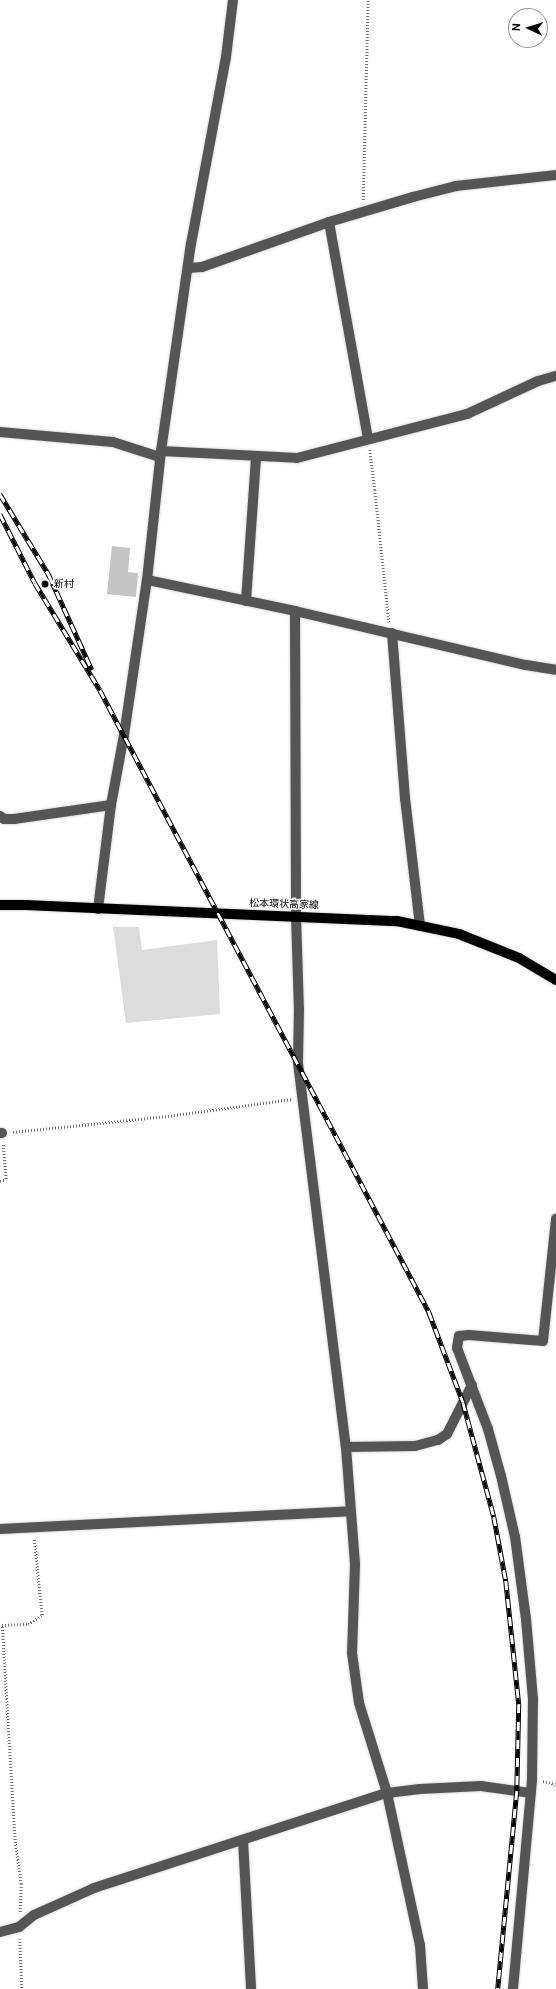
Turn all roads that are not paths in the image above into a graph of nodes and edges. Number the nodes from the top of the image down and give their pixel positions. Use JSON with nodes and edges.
{"nodes":[{"id":1,"x":233,"y":0,"type":"edge"},
{"id":2,"x":556,"y":175,"type":"edge"},
{"id":3,"x":329,"y":222,"type":"junction"},
{"id":4,"x":188,"y":268,"type":"junction"},
{"id":5,"x":556,"y":376,"type":"edge"},
{"id":6,"x":0,"y":432,"type":"edge"},
{"id":7,"x":368,"y":438,"type":"junction"},
{"id":8,"x":161,"y":454,"type":"junction"},
{"id":9,"x":256,"y":457,"type":"junction"},
{"id":10,"x":147,"y":580,"type":"junction"},
{"id":11,"x":246,"y":602,"type":"junction"},
{"id":12,"x":295,"y":611,"type":"junction"},
{"id":13,"x":391,"y":633,"type":"junction"},
{"id":14,"x":556,"y":670,"type":"edge"},
{"id":15,"x":112,"y":805,"type":"junction"},
{"id":16,"x":0,"y":816,"type":"edge"},
{"id":17,"x":0,"y":905,"type":"edge"},
{"id":18,"x":98,"y":909,"type":"junction"},
{"id":19,"x":296,"y":916,"type":"junction"},
{"id":20,"x":420,"y":926,"type":"junction"},
{"id":21,"x":556,"y":980,"type":"edge"},
{"id":22,"x":556,"y":1219,"type":"edge"},
{"id":23,"x":472,"y":1385,"type":"junction"},
{"id":24,"x":346,"y":1447,"type":"junction"},
{"id":25,"x":351,"y":1511,"type":"junction"},
{"id":26,"x":0,"y":1529,"type":"edge"},
{"id":27,"x":387,"y":1793,"type":"junction"},
{"id":28,"x":530,"y":1793,"type":"junction"},
{"id":29,"x":242,"y":1840,"type":"junction"},
{"id":30,"x":0,"y":1932,"type":"edge"},
{"id":31,"x":251,"y":1989,"type":"edge"},
{"id":32,"x":423,"y":1989,"type":"edge"},
{"id":33,"x":513,"y":1989,"type":"edge"}],
"edges":[{"from":1,"to":4,"type":"street"},
{"from":2,"to":3,"type":"street"},
{"from":3,"to":4,"type":"street"},
{"from":3,"to":7,"type":"street"},
{"from":4,"to":8,"type":"street"},
{"from":5,"to":7,"type":"street"},
{"from":6,"to":8,"type":"street"},
{"from":7,"to":9,"type":"street"},
{"from":8,"to":9,"type":"street"},
{"from":8,"to":10,"type":"street"},
{"from":9,"to":11,"type":"street"},
{"from":10,"to":11,"type":"street"},
{"from":10,"to":15,"type":"street"},
{"from":11,"to":12,"type":"street"},
{"from":12,"to":13,"type":"street"},
{"from":12,"to":19,"type":"street"},
{"from":13,"to":14,"type":"street"},
{"from":13,"to":20,"type":"street"},
{"from":15,"to":16,"type":"street"},
{"from":15,"to":18,"type":"street"},
{"from":17,"to":18,"type":"main road","name":"松本環状高家線"},
{"from":18,"to":19,"type":"main road","name":"松本環状高家線"},
{"from":19,"to":20,"type":"main road","name":"松本環状高家線"},
{"from":19,"to":24,"type":"street"},
{"from":20,"to":21,"type":"main road","name":"松本環状高家線"},
{"from":22,"to":23,"type":"street"},
{"from":23,"to":24,"type":"street"},
{"from":23,"to":28,"type":"street"},
{"from":24,"to":25,"type":"street"},
{"from":25,"to":26,"type":"street"},
{"from":25,"to":27,"type":"street"},
{"from":27,"to":28,"type":"street"},
{"from":27,"to":29,"type":"street"},
{"from":27,"to":32,"type":"street"},
{"from":28,"to":33,"type":"street"},
{"from":29,"to":30,"type":"street"},
{"from":29,"to":31,"type":"street"}]}
